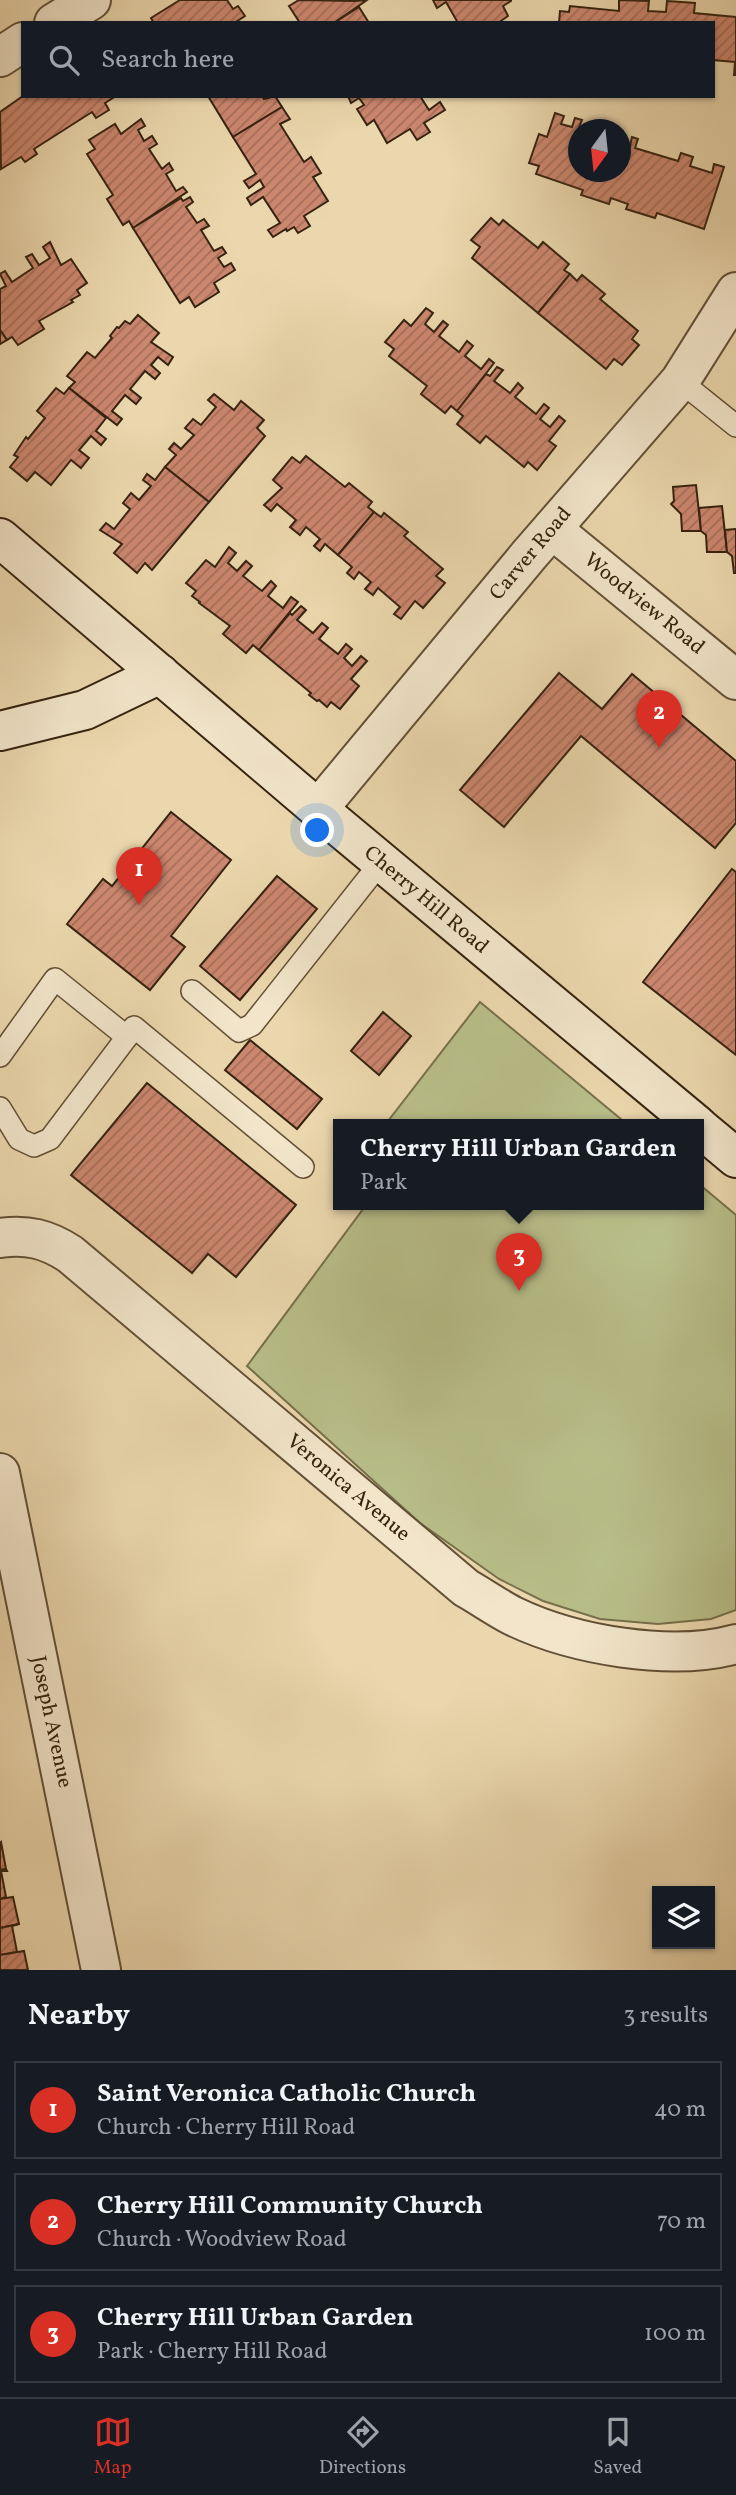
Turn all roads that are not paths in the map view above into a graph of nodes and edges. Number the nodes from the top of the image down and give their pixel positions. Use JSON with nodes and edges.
{"nodes":[{"id":1,"x":91,"y":0,"type":"edge"},
{"id":2,"x":57,"y":21,"type":"edge"},
{"id":3,"x":21,"y":44,"type":"edge"},
{"id":4,"x":0,"y":57,"type":"edge"},
{"id":5,"x":736,"y":292,"type":"edge"},
{"id":6,"x":680,"y":381,"type":"junction"},
{"id":7,"x":736,"y":425,"type":"edge"},
{"id":8,"x":552,"y":529,"type":"junction"},
{"id":9,"x":0,"y":538,"type":"edge"},
{"id":10,"x":160,"y":674,"type":"junction"},
{"id":11,"x":736,"y":680,"type":"edge"},
{"id":12,"x":0,"y":731,"type":"edge"},
{"id":13,"x":318,"y":810,"type":"junction"},
{"id":14,"x":381,"y":862,"type":"junction"},
{"id":15,"x":192,"y":991,"type":"dead end"},
{"id":16,"x":127,"y":1037,"type":"junction"},
{"id":17,"x":0,"y":1056,"type":"edge"},
{"id":18,"x":0,"y":1108,"type":"edge"},
{"id":19,"x":690,"y":1119,"type":"edge"},
{"id":20,"x":704,"y":1131,"type":"edge"},
{"id":21,"x":736,"y":1157,"type":"edge"},
{"id":22,"x":303,"y":1167,"type":"dead end"},
{"id":23,"x":0,"y":1238,"type":"edge"},
{"id":24,"x":0,"y":1474,"type":"edge"},
{"id":25,"x":736,"y":1644,"type":"edge"},
{"id":26,"x":101,"y":1970,"type":"edge"}],
"edges":[{"from":1,"to":2,"type":"street"},
{"from":3,"to":4,"type":"street"},
{"from":5,"to":6,"type":"street","name":"Carver Road"},
{"from":6,"to":7,"type":"lane"},
{"from":6,"to":8,"type":"street","name":"Carver Road"},
{"from":8,"to":11,"type":"street","name":"Woodview Road"},
{"from":8,"to":13,"type":"street","name":"Carver Road"},
{"from":9,"to":10,"type":"street","name":"Cherry Hill Road"},
{"from":10,"to":12,"type":"street"},
{"from":10,"to":13,"type":"street","name":"Cherry Hill Road"},
{"from":13,"to":14,"type":"street","name":"Cherry Hill Road"},
{"from":14,"to":15,"type":"lane"},
{"from":14,"to":19,"type":"street","name":"Cherry Hill Road"},
{"from":16,"to":17,"type":"lane"},
{"from":16,"to":18,"type":"lane"},
{"from":16,"to":22,"type":"lane"},
{"from":20,"to":21,"type":"street","name":"Cherry Hill Road"},
{"from":23,"to":25,"type":"street","name":"Veronica Avenue"},
{"from":24,"to":26,"type":"street","name":"Joseph Avenue"}]}
